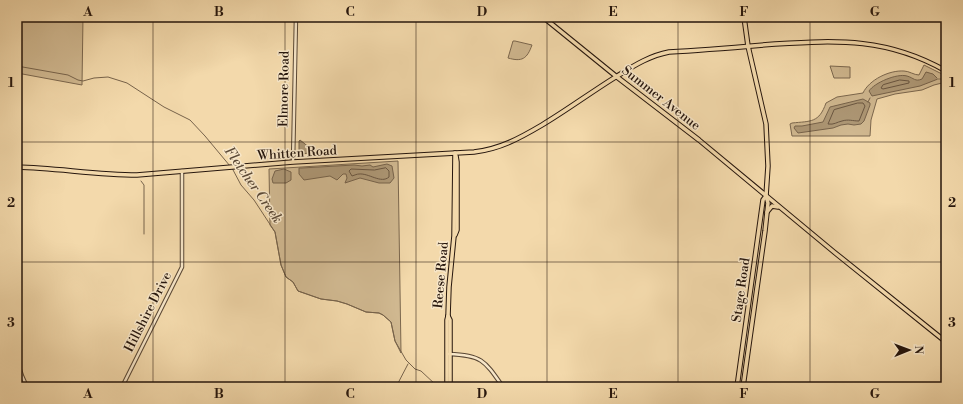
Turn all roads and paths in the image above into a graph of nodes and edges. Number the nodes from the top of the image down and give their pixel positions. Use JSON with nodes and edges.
{"nodes":[{"id":1,"x":296,"y":17,"type":"edge"},
{"id":2,"x":543,"y":17,"type":"edge"},
{"id":3,"x":744,"y":17,"type":"edge"},
{"id":4,"x":748,"y":46,"type":"junction"},
{"id":5,"x":946,"y":71,"type":"edge"},
{"id":6,"x":617,"y":76,"type":"junction"},
{"id":7,"x":455,"y":153,"type":"junction"},
{"id":8,"x":293,"y":162,"type":"junction"},
{"id":9,"x":17,"y":167,"type":"edge"},
{"id":10,"x":182,"y":171,"type":"junction"},
{"id":11,"x":766,"y":196,"type":"junction"},
{"id":12,"x":780,"y":207,"type":"junction"},
{"id":13,"x":766,"y":212,"type":"junction"},
{"id":14,"x":759,"y":239,"type":"junction"},
{"id":15,"x":762,"y":249,"type":"junction"},
{"id":16,"x":946,"y":342,"type":"edge"},
{"id":17,"x":448,"y":354,"type":"junction"},
{"id":18,"x":17,"y":361,"type":"edge"},
{"id":19,"x":27,"y":387,"type":"edge"},
{"id":20,"x":122,"y":387,"type":"edge"},
{"id":21,"x":446,"y":387,"type":"edge"},
{"id":22,"x":450,"y":387,"type":"edge"},
{"id":23,"x":503,"y":387,"type":"edge"},
{"id":24,"x":738,"y":387,"type":"edge"},
{"id":25,"x":743,"y":387,"type":"edge"}],
"edges":[{"from":1,"to":8,"type":"street","name":"Elmore Road"},
{"from":2,"to":6,"type":"main road","name":"Summer Avenue"},
{"from":3,"to":4,"type":"main road","name":"Stage Road"},
{"from":4,"to":5,"type":"main road","name":"Whitten Road"},
{"from":4,"to":6,"type":"main road","name":"Whitten Road"},
{"from":4,"to":11,"type":"main road","name":"Stage Road"},
{"from":6,"to":7,"type":"main road","name":"Whitten Road"},
{"from":6,"to":11,"type":"main road","name":"Summer Avenue"},
{"from":7,"to":8,"type":"main road","name":"Whitten Road"},
{"from":7,"to":17,"type":"main road","name":"Reese Road"},
{"from":8,"to":10,"type":"main road","name":"Whitten Road"},
{"from":9,"to":10,"type":"main road","name":"Whitten Road"},
{"from":10,"to":20,"type":"street","name":"Hillshire Drive"},
{"from":11,"to":12,"type":"main road","name":"Summer Avenue"},
{"from":11,"to":13,"type":"main road","name":"Stage Road"},
{"from":11,"to":14,"type":"main road","name":"Stage Road"},
{"from":12,"to":13,"type":"main road"},
{"from":12,"to":16,"type":"main road","name":"Summer Avenue"},
{"from":13,"to":15,"type":"main road","name":"Stage Road"},
{"from":14,"to":15,"type":"main road"},
{"from":14,"to":24,"type":"main road","name":"Stage Road"},
{"from":15,"to":25,"type":"main road","name":"Stage Road"},
{"from":17,"to":21,"type":"main road","name":"Reese Road"},
{"from":17,"to":22,"type":"main road","name":"Reese Road"},
{"from":17,"to":23,"type":"street"},
{"from":18,"to":19,"type":"street"}]}
